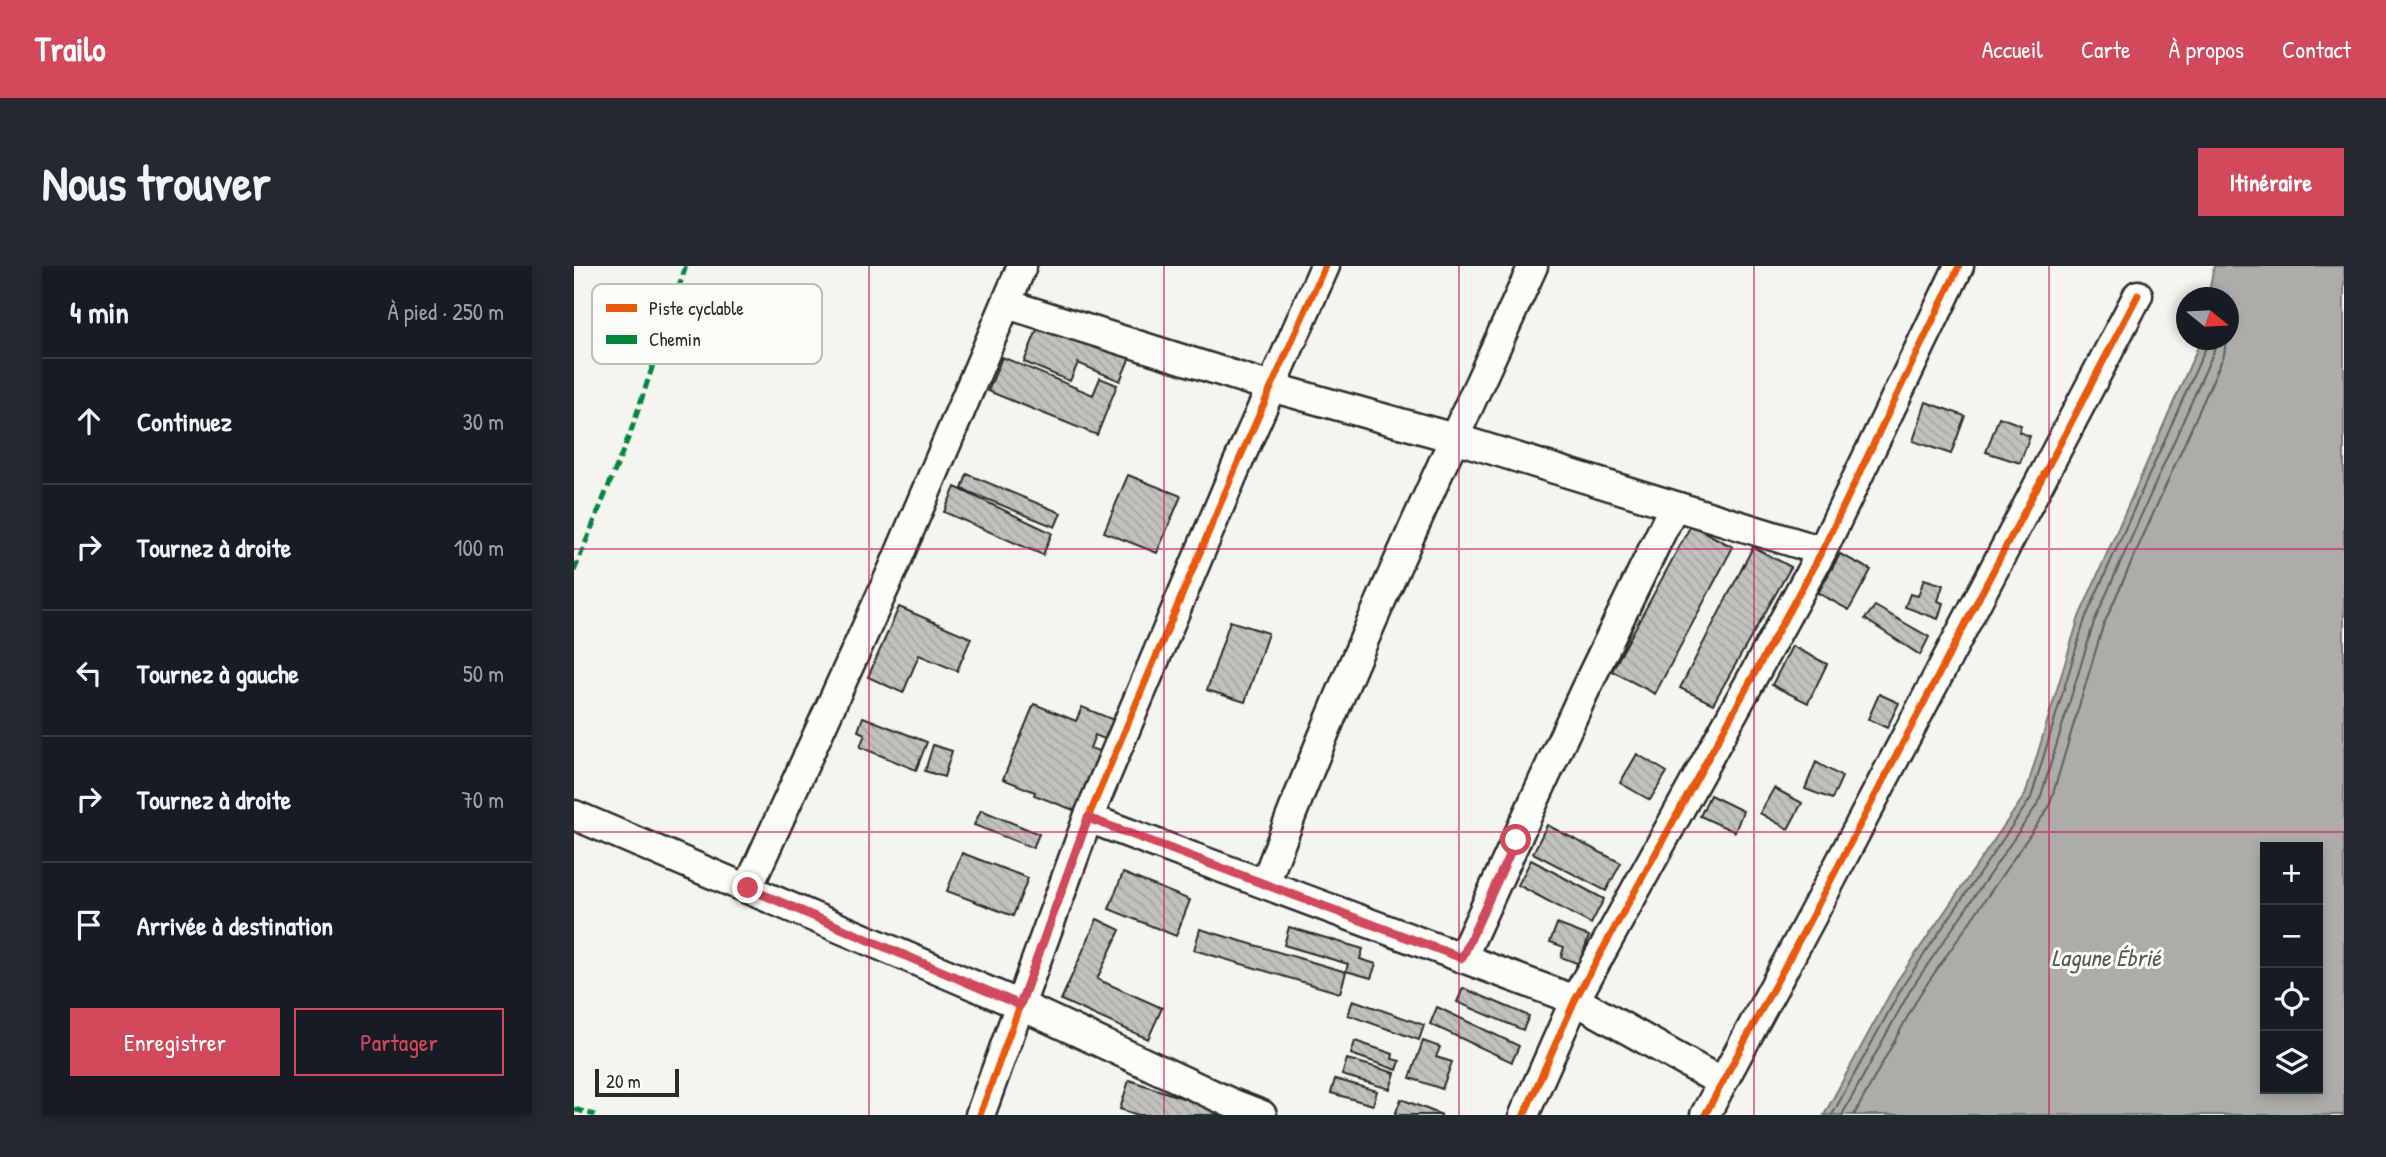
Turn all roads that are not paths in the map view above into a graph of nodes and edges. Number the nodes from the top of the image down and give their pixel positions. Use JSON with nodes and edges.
{"nodes":[{"id":1,"x":1022,"y":266,"type":"edge"},
{"id":2,"x":1325,"y":266,"type":"edge"},
{"id":3,"x":1533,"y":266,"type":"edge"},
{"id":4,"x":1959,"y":266,"type":"edge"},
{"id":5,"x":2138,"y":295,"type":"dead end"},
{"id":6,"x":1007,"y":304,"type":"junction"},
{"id":7,"x":1271,"y":387,"type":"junction"},
{"id":8,"x":1454,"y":438,"type":"junction"},
{"id":9,"x":1674,"y":506,"type":"junction"},
{"id":10,"x":1822,"y":551,"type":"junction"},
{"id":11,"x":574,"y":815,"type":"edge"},
{"id":12,"x":1088,"y":818,"type":"junction"},
{"id":13,"x":1265,"y":884,"type":"junction"},
{"id":14,"x":748,"y":888,"type":"junction"},
{"id":15,"x":1462,"y":958,"type":"junction"},
{"id":16,"x":1575,"y":1000,"type":"junction"},
{"id":17,"x":1020,"y":1005,"type":"junction"},
{"id":18,"x":1721,"y":1082,"type":"junction"},
{"id":19,"x":980,"y":1115,"type":"edge"},
{"id":20,"x":1262,"y":1115,"type":"edge"},
{"id":21,"x":1524,"y":1115,"type":"edge"},
{"id":22,"x":1704,"y":1115,"type":"edge"}],
"edges":[{"from":1,"to":6,"type":"street"},
{"from":2,"to":7,"type":"street"},
{"from":3,"to":8,"type":"street"},
{"from":4,"to":10,"type":"street"},
{"from":5,"to":18,"type":"street"},
{"from":6,"to":7,"type":"street"},
{"from":6,"to":14,"type":"street"},
{"from":7,"to":8,"type":"street"},
{"from":7,"to":12,"type":"street"},
{"from":8,"to":9,"type":"street"},
{"from":8,"to":13,"type":"street"},
{"from":9,"to":10,"type":"street"},
{"from":9,"to":15,"type":"street"},
{"from":10,"to":16,"type":"street"},
{"from":11,"to":14,"type":"street"},
{"from":12,"to":13,"type":"street"},
{"from":12,"to":17,"type":"street"},
{"from":13,"to":15,"type":"street"},
{"from":14,"to":17,"type":"street"},
{"from":15,"to":16,"type":"street"},
{"from":16,"to":18,"type":"street"},
{"from":16,"to":21,"type":"street"},
{"from":17,"to":19,"type":"street"},
{"from":17,"to":20,"type":"street"},
{"from":18,"to":22,"type":"street"}]}
